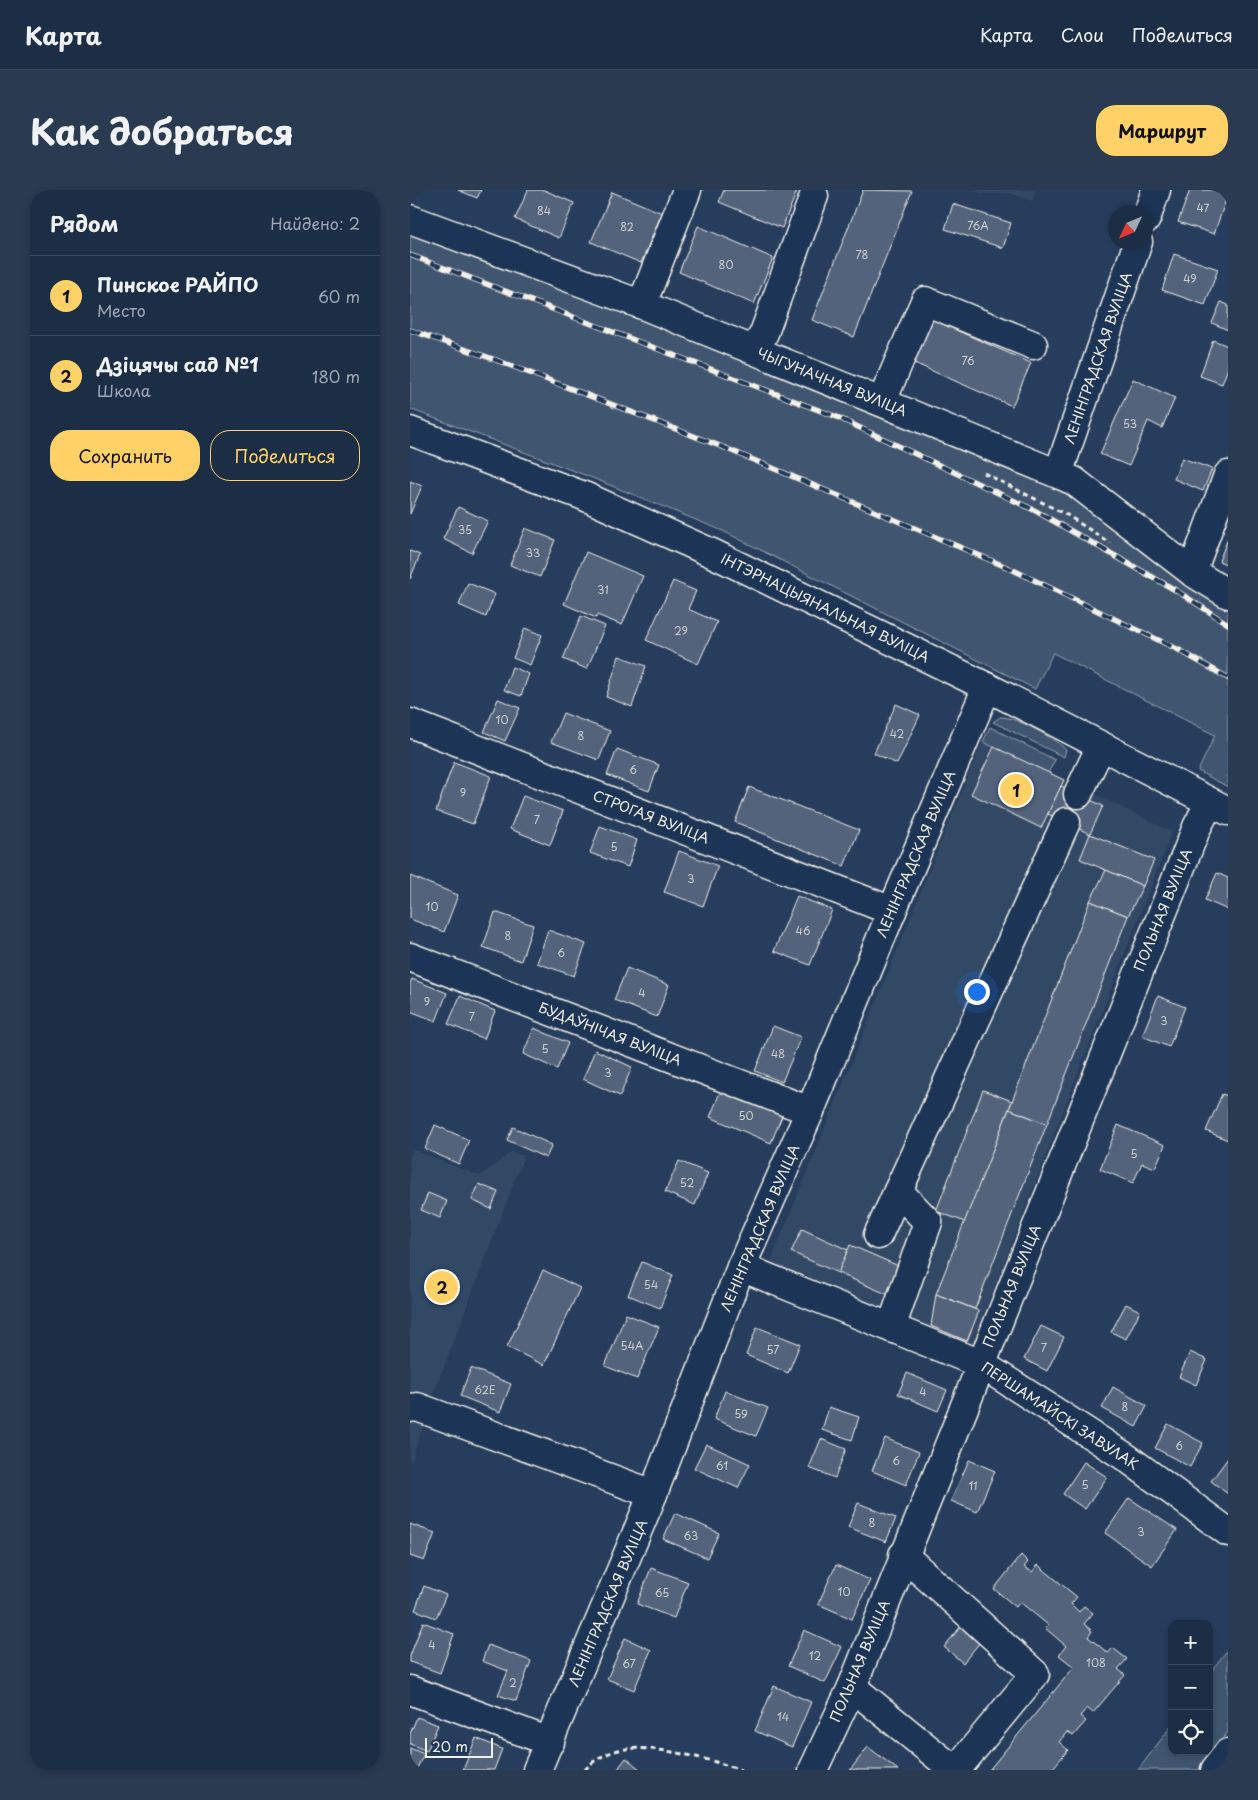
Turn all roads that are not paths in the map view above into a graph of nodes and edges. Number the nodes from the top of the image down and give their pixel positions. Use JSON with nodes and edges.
{"nodes":[{"id":1,"x":687,"y":190,"type":"edge"},
{"id":2,"x":1156,"y":190,"type":"edge"},
{"id":3,"x":814,"y":196,"type":"dead end"},
{"id":4,"x":1151,"y":205,"type":"edge"},
{"id":5,"x":410,"y":219,"type":"edge"},
{"id":6,"x":1135,"y":250,"type":"edge"},
{"id":7,"x":640,"y":304,"type":"junction"},
{"id":8,"x":1033,"y":345,"type":"dead end"},
{"id":9,"x":755,"y":350,"type":"junction"},
{"id":10,"x":882,"y":401,"type":"junction"},
{"id":11,"x":410,"y":431,"type":"edge"},
{"id":12,"x":1058,"y":474,"type":"junction"},
{"id":13,"x":1228,"y":475,"type":"edge"},
{"id":14,"x":1192,"y":572,"type":"junction"},
{"id":15,"x":1228,"y":594,"type":"edge"},
{"id":16,"x":987,"y":687,"type":"junction"},
{"id":17,"x":410,"y":723,"type":"edge"},
{"id":18,"x":1101,"y":746,"type":"junction"},
{"id":19,"x":1078,"y":794,"type":"dead end"},
{"id":20,"x":1219,"y":806,"type":"edge"},
{"id":21,"x":1066,"y":822,"type":"dead end"},
{"id":22,"x":892,"y":911,"type":"junction"},
{"id":23,"x":410,"y":957,"type":"edge"},
{"id":24,"x":810,"y":1111,"type":"junction"},
{"id":25,"x":898,"y":1191,"type":"junction"},
{"id":26,"x":878,"y":1235,"type":"dead end"},
{"id":27,"x":741,"y":1267,"type":"junction"},
{"id":28,"x":891,"y":1328,"type":"junction"},
{"id":29,"x":981,"y":1364,"type":"junction"},
{"id":30,"x":410,"y":1408,"type":"edge"},
{"id":31,"x":653,"y":1494,"type":"junction"},
{"id":32,"x":1228,"y":1532,"type":"edge"},
{"id":33,"x":903,"y":1555,"type":"junction"},
{"id":34,"x":852,"y":1687,"type":"junction"},
{"id":35,"x":410,"y":1690,"type":"edge"},
{"id":36,"x":550,"y":1742,"type":"junction"},
{"id":37,"x":1228,"y":1753,"type":"edge"},
{"id":38,"x":537,"y":1770,"type":"edge"},
{"id":39,"x":813,"y":1770,"type":"edge"},
{"id":40,"x":955,"y":1770,"type":"edge"},
{"id":41,"x":1215,"y":1770,"type":"edge"}],
"edges":[{"from":1,"to":7,"type":"street"},
{"from":2,"to":4,"type":"street"},
{"from":3,"to":9,"type":"street"},
{"from":5,"to":7,"type":"street","name":"ЧЫГУНАЧНАЯ ВУЛІЦА"},
{"from":6,"to":12,"type":"street","name":"ЛЕНІНГРАДСКАЯ ВУЛІЦА"},
{"from":7,"to":9,"type":"street","name":"ЧЫГУНАЧНАЯ ВУЛІЦА"},
{"from":8,"to":10,"type":"street"},
{"from":9,"to":10,"type":"street","name":"ЧЫГУНАЧНАЯ ВУЛІЦА"},
{"from":10,"to":12,"type":"street","name":"ЧЫГУНАЧНАЯ ВУЛІЦА"},
{"from":11,"to":16,"type":"street","name":"ІНТЭРНАЦЫЯНАЛЬНАЯ ВУЛІЦА"},
{"from":12,"to":14,"type":"street","name":"ЧЫГУНАЧНАЯ ВУЛІЦА"},
{"from":13,"to":14,"type":"street"},
{"from":14,"to":15,"type":"street","name":"ЧЫГУНАЧНАЯ ВУЛІЦА"},
{"from":16,"to":18,"type":"street","name":"ІНТЭРНАЦЫЯНАЛЬНАЯ ВУЛІЦА"},
{"from":16,"to":22,"type":"street","name":"ЛЕНІНГРАДСКАЯ ВУЛІЦА"},
{"from":17,"to":22,"type":"street","name":"СТРОГАЯ ВУЛІЦА"},
{"from":18,"to":19,"type":"street"},
{"from":18,"to":20,"type":"street","name":"ІНТЭРНАЦЫЯНАЛЬНАЯ ВУЛІЦА"},
{"from":20,"to":29,"type":"street","name":"ПОЛЬНАЯ ВУЛІЦА"},
{"from":21,"to":25,"type":"street"},
{"from":22,"to":24,"type":"street","name":"ЛЕНІНГРАДСКАЯ ВУЛІЦА"},
{"from":23,"to":24,"type":"street","name":"БУДАЎНІЧАЯ ВУЛІЦА"},
{"from":24,"to":27,"type":"street","name":"ЛЕНІНГРАДСКАЯ ВУЛІЦА"},
{"from":25,"to":26,"type":"street"},
{"from":25,"to":28,"type":"street"},
{"from":27,"to":28,"type":"street","name":"ПЕРШАМАЙСКІ ЗАВУЛАК"},
{"from":27,"to":31,"type":"street","name":"ЛЕНІНГРАДСКАЯ ВУЛІЦА"},
{"from":28,"to":29,"type":"street","name":"ПЕРШАМАЙСКІ ЗАВУЛАК"},
{"from":29,"to":32,"type":"street","name":"ПЕРШАМАЙСКІ ЗАВУЛАК"},
{"from":29,"to":33,"type":"street","name":"ПОЛЬНАЯ ВУЛІЦА"},
{"from":30,"to":31,"type":"street"},
{"from":31,"to":36,"type":"street","name":"ЛЕНІНГРАДСКАЯ ВУЛІЦА"},
{"from":33,"to":34,"type":"street","name":"ПОЛЬНАЯ ВУЛІЦА"},
{"from":33,"to":40,"type":"street"},
{"from":34,"to":39,"type":"street","name":"ПОЛЬНАЯ ВУЛІЦА"},
{"from":34,"to":40,"type":"street"},
{"from":35,"to":36,"type":"street"},
{"from":36,"to":38,"type":"street","name":"ЛЕНІНГРАДСКАЯ ВУЛІЦА"},
{"from":37,"to":41,"type":"street"}]}
